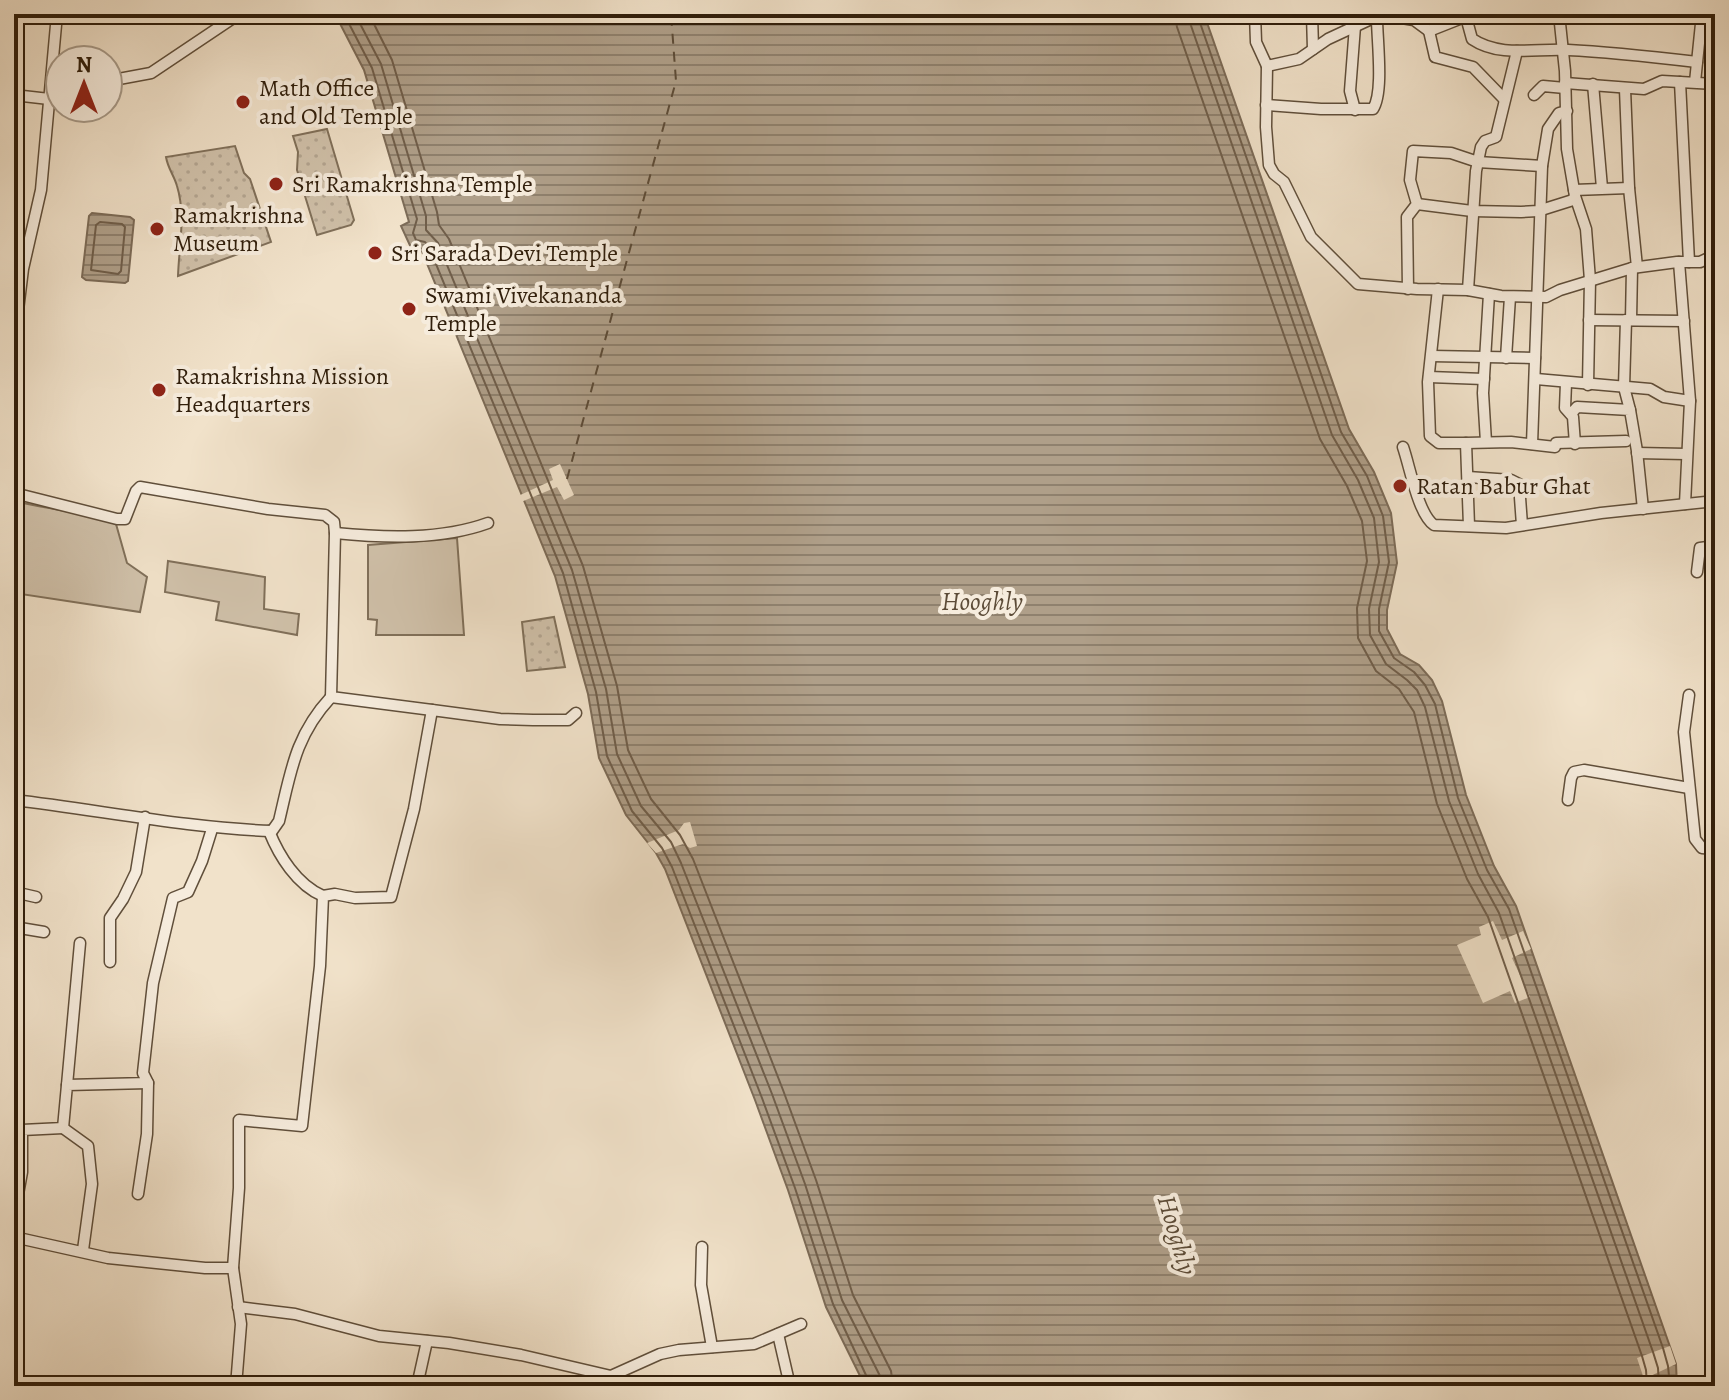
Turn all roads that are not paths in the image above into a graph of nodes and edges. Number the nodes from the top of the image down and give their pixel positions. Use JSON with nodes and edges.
{"nodes":[{"id":1,"x":57,"y":14,"type":"edge"},
{"id":2,"x":239,"y":14,"type":"edge"},
{"id":3,"x":1255,"y":14,"type":"edge"},
{"id":4,"x":1312,"y":14,"type":"edge"},
{"id":5,"x":1559,"y":14,"type":"edge"},
{"id":6,"x":1702,"y":14,"type":"edge"},
{"id":7,"x":1466,"y":16,"type":"edge"},
{"id":8,"x":1414,"y":17,"type":"edge"},
{"id":9,"x":1377,"y":18,"type":"junction"},
{"id":10,"x":1361,"y":21,"type":"edge"},
{"id":11,"x":1429,"y":31,"type":"junction"},
{"id":12,"x":56,"y":44,"type":"edge"},
{"id":13,"x":1313,"y":49,"type":"junction"},
{"id":14,"x":1563,"y":50,"type":"junction"},
{"id":15,"x":1517,"y":51,"type":"junction"},
{"id":16,"x":1697,"y":62,"type":"junction"},
{"id":17,"x":1267,"y":66,"type":"junction"},
{"id":18,"x":124,"y":78,"type":"edge"},
{"id":19,"x":1680,"y":82,"type":"junction"},
{"id":20,"x":1695,"y":82,"type":"junction"},
{"id":21,"x":1593,"y":84,"type":"junction"},
{"id":22,"x":1715,"y":84,"type":"edge"},
{"id":23,"x":1565,"y":85,"type":"junction"},
{"id":24,"x":1625,"y":89,"type":"junction"},
{"id":25,"x":14,"y":95,"type":"edge"},
{"id":26,"x":1534,"y":95,"type":"dead end"},
{"id":27,"x":44,"y":97,"type":"edge"},
{"id":28,"x":1504,"y":99,"type":"junction"},
{"id":29,"x":1266,"y":105,"type":"junction"},
{"id":30,"x":1355,"y":110,"type":"junction"},
{"id":31,"x":1567,"y":111,"type":"junction"},
{"id":32,"x":50,"y":124,"type":"edge"},
{"id":33,"x":1478,"y":162,"type":"junction"},
{"id":34,"x":1542,"y":166,"type":"junction"},
{"id":35,"x":1602,"y":188,"type":"junction"},
{"id":36,"x":1629,"y":188,"type":"junction"},
{"id":37,"x":1575,"y":193,"type":"junction"},
{"id":38,"x":1417,"y":204,"type":"junction"},
{"id":39,"x":1472,"y":211,"type":"junction"},
{"id":40,"x":1538,"y":211,"type":"junction"},
{"id":41,"x":1715,"y":255,"type":"edge"},
{"id":42,"x":1684,"y":262,"type":"junction"},
{"id":43,"x":1634,"y":268,"type":"junction"},
{"id":44,"x":1590,"y":280,"type":"junction"},
{"id":45,"x":1408,"y":289,"type":"junction"},
{"id":46,"x":1438,"y":289,"type":"junction"},
{"id":47,"x":1468,"y":290,"type":"junction"},
{"id":48,"x":1489,"y":294,"type":"junction"},
{"id":49,"x":1510,"y":297,"type":"junction"},
{"id":50,"x":1539,"y":297,"type":"junction"},
{"id":51,"x":1589,"y":320,"type":"junction"},
{"id":52,"x":1629,"y":320,"type":"junction"},
{"id":53,"x":1684,"y":321,"type":"junction"},
{"id":54,"x":14,"y":343,"type":"edge"},
{"id":55,"x":1432,"y":356,"type":"junction"},
{"id":56,"x":1486,"y":357,"type":"junction"},
{"id":57,"x":1506,"y":358,"type":"junction"},
{"id":58,"x":1535,"y":358,"type":"junction"},
{"id":59,"x":1429,"y":377,"type":"junction"},
{"id":60,"x":1484,"y":379,"type":"junction"},
{"id":61,"x":1536,"y":379,"type":"junction"},
{"id":62,"x":1566,"y":383,"type":"junction"},
{"id":63,"x":1588,"y":385,"type":"junction"},
{"id":64,"x":1624,"y":387,"type":"junction"},
{"id":65,"x":1690,"y":401,"type":"junction"},
{"id":66,"x":1630,"y":410,"type":"junction"},
{"id":67,"x":1571,"y":414,"type":"junction"},
{"id":68,"x":1626,"y":441,"type":"dead end"},
{"id":69,"x":1486,"y":442,"type":"junction"},
{"id":70,"x":1466,"y":443,"type":"junction"},
{"id":71,"x":1532,"y":444,"type":"junction"},
{"id":72,"x":1575,"y":444,"type":"junction"},
{"id":73,"x":1403,"y":447,"type":"dead end"},
{"id":74,"x":1637,"y":453,"type":"junction"},
{"id":75,"x":1686,"y":454,"type":"junction"},
{"id":76,"x":1468,"y":477,"type":"junction"},
{"id":77,"x":14,"y":493,"type":"edge"},
{"id":78,"x":1715,"y":501,"type":"edge"},
{"id":79,"x":1685,"y":504,"type":"junction"},
{"id":80,"x":1643,"y":509,"type":"junction"},
{"id":81,"x":488,"y":523,"type":"dead end"},
{"id":82,"x":1522,"y":525,"type":"junction"},
{"id":83,"x":1469,"y":526,"type":"junction"},
{"id":84,"x":335,"y":533,"type":"junction"},
{"id":85,"x":1715,"y":546,"type":"edge"},
{"id":86,"x":1697,"y":572,"type":"dead end"},
{"id":87,"x":1689,"y":695,"type":"dead end"},
{"id":88,"x":331,"y":697,"type":"junction"},
{"id":89,"x":432,"y":710,"type":"junction"},
{"id":90,"x":576,"y":713,"type":"dead end"},
{"id":91,"x":1689,"y":788,"type":"junction"},
{"id":92,"x":14,"y":800,"type":"edge"},
{"id":93,"x":1568,"y":800,"type":"dead end"},
{"id":94,"x":145,"y":817,"type":"junction"},
{"id":95,"x":212,"y":829,"type":"junction"},
{"id":96,"x":269,"y":831,"type":"junction"},
{"id":97,"x":1715,"y":849,"type":"edge"},
{"id":98,"x":14,"y":892,"type":"edge"},
{"id":99,"x":323,"y":896,"type":"junction"},
{"id":100,"x":36,"y":897,"type":"dead end"},
{"id":101,"x":14,"y":927,"type":"edge"},
{"id":102,"x":44,"y":932,"type":"dead end"},
{"id":103,"x":80,"y":943,"type":"dead end"},
{"id":104,"x":110,"y":962,"type":"dead end"},
{"id":105,"x":148,"y":1083,"type":"junction"},
{"id":106,"x":67,"y":1085,"type":"junction"},
{"id":107,"x":63,"y":1128,"type":"junction"},
{"id":108,"x":138,"y":1194,"type":"dead end"},
{"id":109,"x":14,"y":1216,"type":"edge"},
{"id":110,"x":14,"y":1237,"type":"edge"},
{"id":111,"x":702,"y":1247,"type":"dead end"},
{"id":112,"x":83,"y":1250,"type":"junction"},
{"id":113,"x":233,"y":1268,"type":"junction"},
{"id":114,"x":238,"y":1307,"type":"junction"},
{"id":115,"x":801,"y":1324,"type":"dead end"},
{"id":116,"x":778,"y":1334,"type":"junction"},
{"id":117,"x":427,"y":1341,"type":"junction"},
{"id":118,"x":712,"y":1347,"type":"junction"},
{"id":119,"x":611,"y":1381,"type":"edge"},
{"id":120,"x":236,"y":1386,"type":"edge"},
{"id":121,"x":417,"y":1386,"type":"edge"},
{"id":122,"x":790,"y":1386,"type":"edge"}],
"edges":[{"from":1,"to":12,"type":"street"},
{"from":2,"to":18,"type":"street"},
{"from":3,"to":17,"type":"street"},
{"from":4,"to":13,"type":"street"},
{"from":5,"to":14,"type":"street"},
{"from":6,"to":16,"type":"street"},
{"from":7,"to":11,"type":"street"},
{"from":7,"to":15,"type":"street"},
{"from":8,"to":9,"type":"street"},
{"from":8,"to":11,"type":"street"},
{"from":9,"to":10,"type":"street"},
{"from":9,"to":30,"type":"street"},
{"from":10,"to":13,"type":"street"},
{"from":10,"to":30,"type":"street"},
{"from":11,"to":28,"type":"street"},
{"from":13,"to":17,"type":"street"},
{"from":14,"to":15,"type":"street"},
{"from":14,"to":16,"type":"street"},
{"from":14,"to":23,"type":"street"},
{"from":15,"to":28,"type":"street"},
{"from":16,"to":20,"type":"street"},
{"from":17,"to":29,"type":"street"},
{"from":19,"to":20,"type":"street"},
{"from":19,"to":24,"type":"street"},
{"from":19,"to":42,"type":"street"},
{"from":20,"to":22,"type":"street"},
{"from":21,"to":23,"type":"street"},
{"from":21,"to":24,"type":"street"},
{"from":21,"to":35,"type":"street"},
{"from":23,"to":26,"type":"street"},
{"from":23,"to":31,"type":"street"},
{"from":24,"to":36,"type":"street"},
{"from":25,"to":27,"type":"street"},
{"from":28,"to":33,"type":"street"},
{"from":29,"to":30,"type":"street"},
{"from":29,"to":45,"type":"street"},
{"from":31,"to":34,"type":"street"},
{"from":31,"to":37,"type":"street"},
{"from":32,"to":54,"type":"street"},
{"from":33,"to":34,"type":"street"},
{"from":33,"to":38,"type":"street"},
{"from":33,"to":39,"type":"street"},
{"from":34,"to":40,"type":"street"},
{"from":35,"to":36,"type":"street"},
{"from":35,"to":37,"type":"street"},
{"from":36,"to":43,"type":"street"},
{"from":37,"to":40,"type":"street"},
{"from":37,"to":44,"type":"street"},
{"from":38,"to":39,"type":"street"},
{"from":38,"to":45,"type":"street"},
{"from":39,"to":40,"type":"street"},
{"from":39,"to":47,"type":"street"},
{"from":40,"to":50,"type":"street"},
{"from":41,"to":42,"type":"street"},
{"from":42,"to":43,"type":"street"},
{"from":42,"to":53,"type":"street"},
{"from":43,"to":44,"type":"street"},
{"from":43,"to":52,"type":"street"},
{"from":44,"to":50,"type":"street"},
{"from":44,"to":51,"type":"street"},
{"from":45,"to":46,"type":"street"},
{"from":46,"to":47,"type":"street"},
{"from":46,"to":55,"type":"street"},
{"from":47,"to":48,"type":"street"},
{"from":48,"to":49,"type":"street"},
{"from":48,"to":56,"type":"street"},
{"from":49,"to":50,"type":"street"},
{"from":49,"to":57,"type":"street"},
{"from":50,"to":58,"type":"street"},
{"from":51,"to":52,"type":"street"},
{"from":51,"to":63,"type":"street"},
{"from":52,"to":53,"type":"street"},
{"from":52,"to":64,"type":"street"},
{"from":53,"to":65,"type":"street"},
{"from":55,"to":56,"type":"street"},
{"from":55,"to":59,"type":"street"},
{"from":56,"to":57,"type":"street"},
{"from":56,"to":60,"type":"street"},
{"from":57,"to":58,"type":"street"},
{"from":58,"to":61,"type":"street"},
{"from":59,"to":60,"type":"street"},
{"from":59,"to":70,"type":"street"},
{"from":60,"to":69,"type":"street"},
{"from":61,"to":62,"type":"street"},
{"from":61,"to":71,"type":"street"},
{"from":62,"to":63,"type":"street"},
{"from":62,"to":67,"type":"street"},
{"from":63,"to":64,"type":"street"},
{"from":64,"to":65,"type":"street"},
{"from":64,"to":66,"type":"street"},
{"from":65,"to":75,"type":"street"},
{"from":66,"to":67,"type":"street"},
{"from":66,"to":74,"type":"street"},
{"from":67,"to":72,"type":"street"},
{"from":68,"to":72,"type":"street"},
{"from":69,"to":70,"type":"street"},
{"from":69,"to":71,"type":"street"},
{"from":70,"to":76,"type":"street"},
{"from":71,"to":72,"type":"street"},
{"from":73,"to":83,"type":"street"},
{"from":74,"to":75,"type":"street"},
{"from":74,"to":80,"type":"street"},
{"from":75,"to":79,"type":"street"},
{"from":76,"to":82,"type":"street"},
{"from":76,"to":83,"type":"street"},
{"from":77,"to":84,"type":"street"},
{"from":78,"to":79,"type":"street"},
{"from":79,"to":80,"type":"street"},
{"from":80,"to":82,"type":"street"},
{"from":81,"to":84,"type":"street"},
{"from":82,"to":83,"type":"street"},
{"from":84,"to":88,"type":"street"},
{"from":85,"to":86,"type":"street"},
{"from":87,"to":91,"type":"street"},
{"from":88,"to":89,"type":"street"},
{"from":88,"to":96,"type":"street"},
{"from":89,"to":90,"type":"street"},
{"from":89,"to":99,"type":"street"},
{"from":91,"to":93,"type":"street"},
{"from":91,"to":97,"type":"street"},
{"from":92,"to":94,"type":"street"},
{"from":94,"to":95,"type":"street"},
{"from":94,"to":104,"type":"street"},
{"from":95,"to":96,"type":"street"},
{"from":95,"to":105,"type":"street"},
{"from":96,"to":99,"type":"street"},
{"from":98,"to":100,"type":"street"},
{"from":99,"to":113,"type":"street"},
{"from":101,"to":102,"type":"street"},
{"from":103,"to":106,"type":"street"},
{"from":105,"to":106,"type":"street"},
{"from":105,"to":108,"type":"street"},
{"from":106,"to":107,"type":"street"},
{"from":107,"to":109,"type":"street"},
{"from":107,"to":112,"type":"street"},
{"from":110,"to":112,"type":"street"},
{"from":111,"to":118,"type":"street"},
{"from":112,"to":113,"type":"street"},
{"from":113,"to":114,"type":"street"},
{"from":114,"to":117,"type":"street"},
{"from":114,"to":120,"type":"street"},
{"from":115,"to":116,"type":"street"},
{"from":116,"to":118,"type":"street"},
{"from":116,"to":122,"type":"street"},
{"from":117,"to":119,"type":"street"},
{"from":117,"to":121,"type":"street"},
{"from":118,"to":119,"type":"street"}]}
